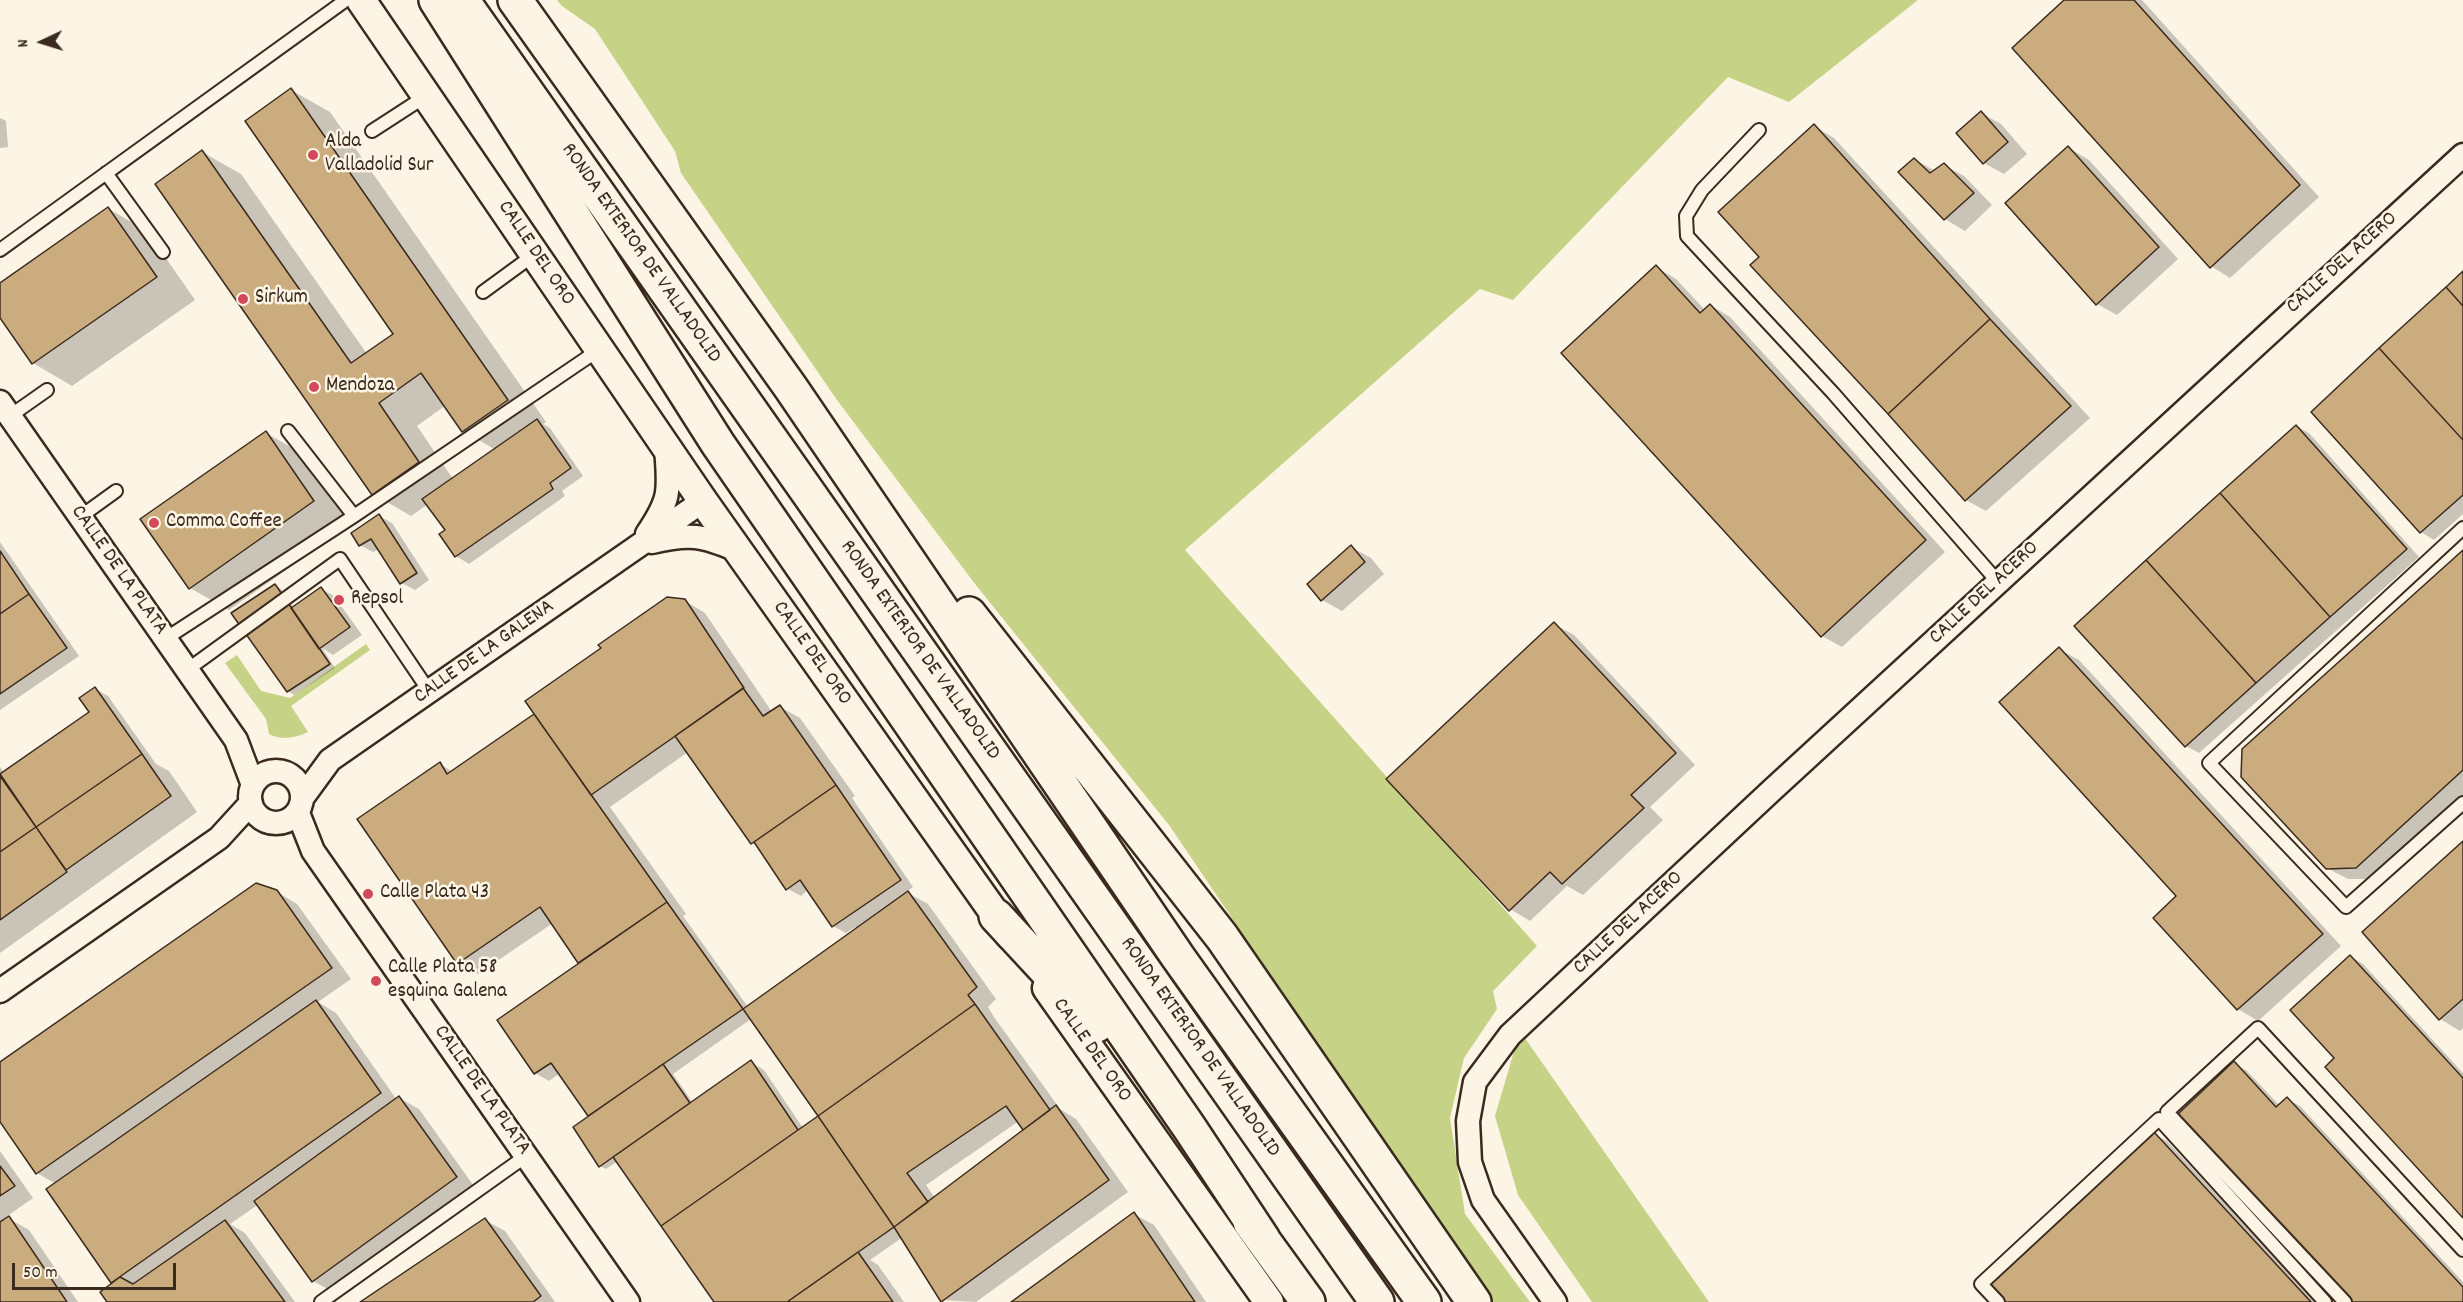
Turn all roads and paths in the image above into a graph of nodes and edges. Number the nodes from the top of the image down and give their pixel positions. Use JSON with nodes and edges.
{"nodes":[{"id":1,"x":346,"y":0,"type":"edge"},
{"id":2,"x":361,"y":0,"type":"edge"},
{"id":3,"x":436,"y":0,"type":"edge"},
{"id":4,"x":462,"y":0,"type":"edge"},
{"id":5,"x":515,"y":0,"type":"edge"},
{"id":6,"x":426,"y":95,"type":"junction"},
{"id":7,"x":1759,"y":130,"type":"dead end"},
{"id":8,"x":372,"y":131,"type":"dead end"},
{"id":9,"x":2463,"y":155,"type":"edge"},
{"id":10,"x":106,"y":173,"type":"junction"},
{"id":11,"x":0,"y":249,"type":"edge"},
{"id":12,"x":163,"y":252,"type":"dead end"},
{"id":13,"x":535,"y":254,"type":"junction"},
{"id":14,"x":483,"y":292,"type":"dead end"},
{"id":15,"x":600,"y":349,"type":"junction"},
{"id":16,"x":791,"y":388,"type":"junction"},
{"id":17,"x":47,"y":390,"type":"dead end"},
{"id":18,"x":5,"y":409,"type":"edge"},
{"id":19,"x":288,"y":431,"type":"dead end"},
{"id":20,"x":666,"y":447,"type":"junction"},
{"id":21,"x":116,"y":491,"type":"dead end"},
{"id":22,"x":703,"y":501,"type":"junction"},
{"id":23,"x":354,"y":516,"type":"junction"},
{"id":24,"x":80,"y":517,"type":"junction"},
{"id":25,"x":2463,"y":528,"type":"edge"},
{"id":26,"x":639,"y":545,"type":"junction"},
{"id":27,"x":737,"y":550,"type":"junction"},
{"id":28,"x":1998,"y":582,"type":"junction"},
{"id":29,"x":165,"y":639,"type":"junction"},
{"id":30,"x":187,"y":670,"type":"junction"},
{"id":31,"x":429,"y":692,"type":"junction"},
{"id":32,"x":236,"y":740,"type":"junction"},
{"id":33,"x":330,"y":760,"type":"junction"},
{"id":34,"x":279,"y":771,"type":"junction"},
{"id":35,"x":252,"y":794,"type":"junction"},
{"id":36,"x":2463,"y":803,"type":"edge"},
{"id":37,"x":300,"y":805,"type":"junction"},
{"id":38,"x":272,"y":823,"type":"junction"},
{"id":39,"x":219,"y":838,"type":"junction"},
{"id":40,"x":313,"y":851,"type":"junction"},
{"id":41,"x":996,"y":916,"type":"junction"},
{"id":42,"x":0,"y":992,"type":"edge"},
{"id":43,"x":526,"y":1156,"type":"junction"},
{"id":44,"x":1263,"y":1239,"type":"junction"},
{"id":45,"x":2463,"y":1250,"type":"edge"},
{"id":46,"x":321,"y":1302,"type":"edge"},
{"id":47,"x":628,"y":1302,"type":"edge"},
{"id":48,"x":1269,"y":1302,"type":"edge"},
{"id":49,"x":1308,"y":1302,"type":"edge"},
{"id":50,"x":1377,"y":1302,"type":"edge"},
{"id":51,"x":1424,"y":1302,"type":"edge"},
{"id":52,"x":1474,"y":1302,"type":"edge"},
{"id":53,"x":1555,"y":1302,"type":"edge"},
{"id":54,"x":1998,"y":1302,"type":"edge"},
{"id":55,"x":2325,"y":1302,"type":"edge"},
{"id":56,"x":2345,"y":1302,"type":"edge"}],
"edges":[{"from":1,"to":10,"type":"lane"},
{"from":2,"to":6,"type":"street","name":"CALLE DEL ORO"},
{"from":3,"to":44,"type":"highway"},
{"from":4,"to":50,"type":"highway","name":"RONDA EXTERIOR DE VALLADOLID"},
{"from":5,"to":16,"type":"highway","name":"RONDA EXTERIOR DE VALLADOLID"},
{"from":6,"to":8,"type":"lane"},
{"from":6,"to":13,"type":"street","name":"CALLE DEL ORO"},
{"from":7,"to":28,"type":"lane"},
{"from":9,"to":28,"type":"street","name":"CALLE DEL ACERO"},
{"from":10,"to":11,"type":"lane"},
{"from":10,"to":12,"type":"lane"},
{"from":13,"to":14,"type":"lane"},
{"from":13,"to":15,"type":"street","name":"CALLE DEL ORO"},
{"from":15,"to":20,"type":"street","name":"CALLE DEL ORO"},
{"from":15,"to":23,"type":"lane"},
{"from":16,"to":51,"type":"highway","name":"RONDA EXTERIOR DE VALLADOLID"},
{"from":16,"to":52,"type":"highway"},
{"from":17,"to":18,"type":"lane"},
{"from":18,"to":24,"type":"street","name":"CALLE DE LA PLATA"},
{"from":19,"to":23,"type":"lane"},
{"from":20,"to":22,"type":"street","name":"CALLE DEL ORO"},
{"from":20,"to":26,"type":"street","name":"CALLE DE LA GALENA"},
{"from":21,"to":24,"type":"lane"},
{"from":22,"to":26,"type":"street","name":"CALLE DE LA GALENA"},
{"from":22,"to":27,"type":"street","name":"CALLE DEL ORO"},
{"from":23,"to":29,"type":"lane"},
{"from":24,"to":29,"type":"street","name":"CALLE DE LA PLATA"},
{"from":25,"to":36,"type":"lane"},
{"from":26,"to":27,"type":"street","name":"CALLE DE LA GALENA"},
{"from":26,"to":31,"type":"street","name":"CALLE DE LA GALENA"},
{"from":27,"to":41,"type":"street","name":"CALLE DEL ORO"},
{"from":28,"to":53,"type":"street","name":"CALLE DEL ACERO"},
{"from":29,"to":30,"type":"street","name":"CALLE DE LA PLATA"},
{"from":30,"to":31,"type":"lane"},
{"from":30,"to":32,"type":"street","name":"CALLE DE LA PLATA"},
{"from":31,"to":33,"type":"street","name":"CALLE DE LA GALENA"},
{"from":32,"to":34,"type":"street","name":"CALLE DE LA PLATA"},
{"from":32,"to":35,"type":"street","name":"CALLE DE LA PLATA"},
{"from":33,"to":34,"type":"street","name":"CALLE DE LA GALENA"},
{"from":33,"to":37,"type":"street","name":"CALLE DE LA GALENA"},
{"from":34,"to":35,"type":"street"},
{"from":34,"to":37,"type":"street"},
{"from":35,"to":38,"type":"street"},
{"from":35,"to":39,"type":"street"},
{"from":37,"to":38,"type":"street"},
{"from":37,"to":40,"type":"street","name":"CALLE DE LA PLATA"},
{"from":38,"to":39,"type":"street"},
{"from":38,"to":40,"type":"street","name":"CALLE DE LA PLATA"},
{"from":39,"to":42,"type":"street"},
{"from":40,"to":43,"type":"street","name":"CALLE DE LA PLATA"},
{"from":41,"to":44,"type":"highway"},
{"from":41,"to":48,"type":"street","name":"CALLE DEL ORO"},
{"from":43,"to":46,"type":"lane"},
{"from":43,"to":47,"type":"street","name":"CALLE DE LA PLATA"},
{"from":44,"to":49,"type":"highway"},
{"from":45,"to":56,"type":"lane"},
{"from":54,"to":55,"type":"lane"}]}
